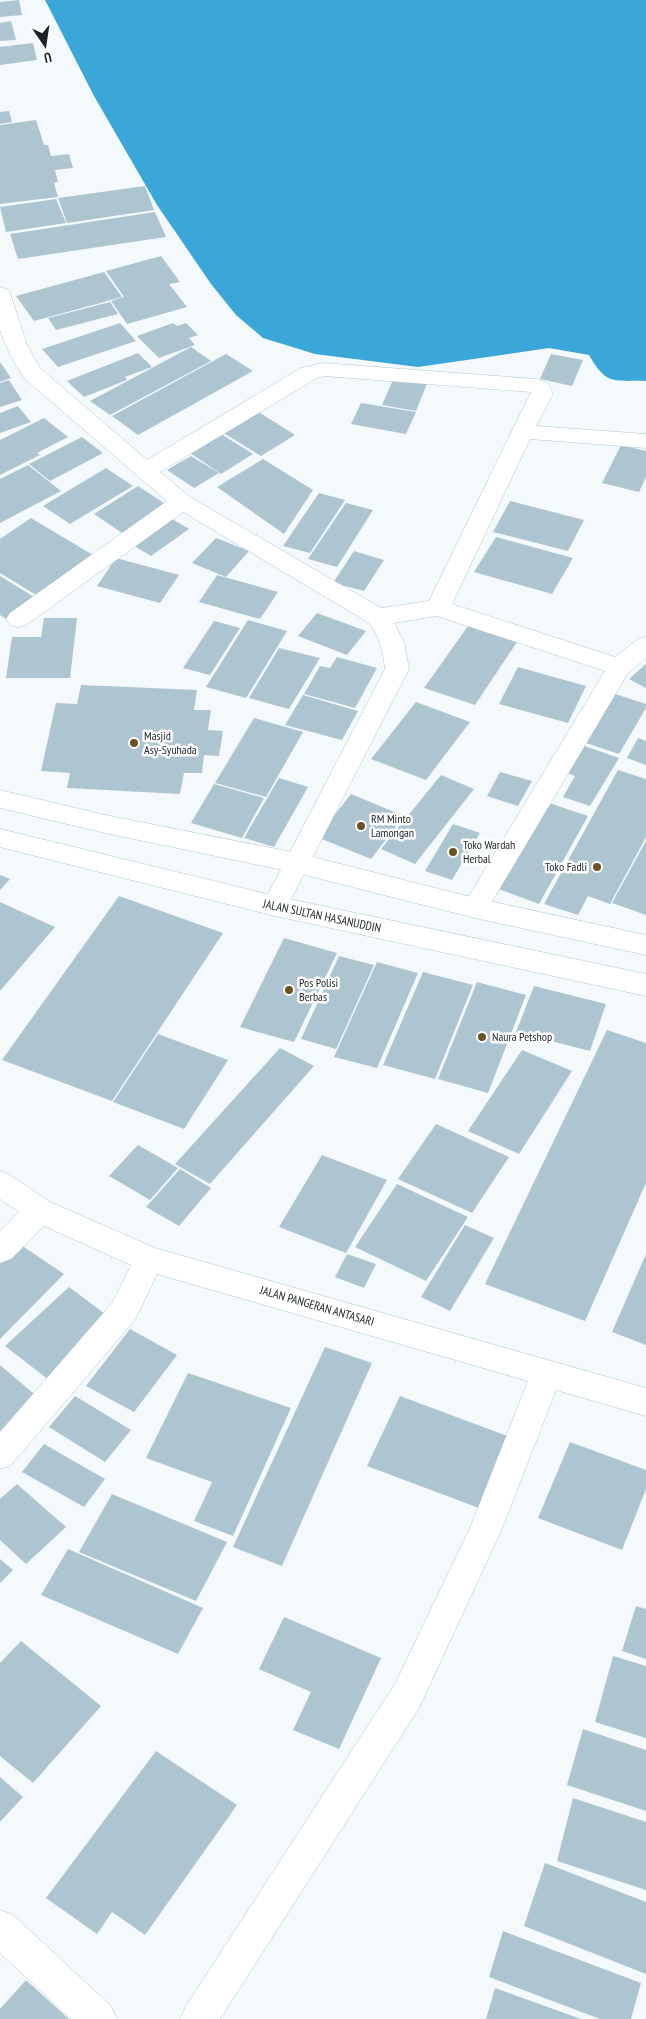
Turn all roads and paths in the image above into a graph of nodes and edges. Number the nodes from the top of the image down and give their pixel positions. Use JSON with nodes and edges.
{"nodes":[{"id":1,"x":0,"y":294,"type":"edge"},
{"id":2,"x":522,"y":432,"type":"junction"},
{"id":3,"x":646,"y":441,"type":"edge"},
{"id":4,"x":145,"y":471,"type":"junction"},
{"id":5,"x":182,"y":502,"type":"junction"},
{"id":6,"x":438,"y":608,"type":"junction"},
{"id":7,"x":377,"y":617,"type":"junction"},
{"id":8,"x":18,"y":619,"type":"dead end"},
{"id":9,"x":646,"y":645,"type":"edge"},
{"id":10,"x":619,"y":667,"type":"junction"},
{"id":11,"x":0,"y":799,"type":"edge"},
{"id":12,"x":0,"y":838,"type":"edge"},
{"id":13,"x":297,"y":863,"type":"junction"},
{"id":14,"x":275,"y":906,"type":"junction"},
{"id":15,"x":475,"y":908,"type":"junction"},
{"id":16,"x":646,"y":945,"type":"edge"},
{"id":17,"x":646,"y":986,"type":"edge"},
{"id":18,"x":0,"y":1183,"type":"edge"},
{"id":19,"x":40,"y":1211,"type":"junction"},
{"id":20,"x":0,"y":1250,"type":"edge"},
{"id":21,"x":149,"y":1259,"type":"junction"},
{"id":22,"x":547,"y":1372,"type":"junction"},
{"id":23,"x":646,"y":1402,"type":"edge"},
{"id":24,"x":0,"y":1455,"type":"edge"},
{"id":25,"x":0,"y":1928,"type":"edge"},
{"id":26,"x":98,"y":2019,"type":"edge"},
{"id":27,"x":199,"y":2019,"type":"edge"}],
"edges":[{"from":1,"to":4,"type":"street"},
{"from":2,"to":3,"type":"street"},
{"from":2,"to":4,"type":"street"},
{"from":2,"to":6,"type":"street"},
{"from":4,"to":5,"type":"street"},
{"from":5,"to":7,"type":"street"},
{"from":5,"to":8,"type":"street"},
{"from":6,"to":7,"type":"street"},
{"from":6,"to":10,"type":"street"},
{"from":7,"to":13,"type":"street"},
{"from":9,"to":10,"type":"street"},
{"from":10,"to":15,"type":"street"},
{"from":11,"to":13,"type":"street"},
{"from":12,"to":14,"type":"street","name":"JALAN SULTAN HASANUDDIN"},
{"from":13,"to":14,"type":"street"},
{"from":13,"to":15,"type":"street"},
{"from":14,"to":17,"type":"street","name":"JALAN SULTAN HASANUDDIN"},
{"from":15,"to":16,"type":"street"},
{"from":18,"to":19,"type":"street","name":"JALAN PANGERAN ANTASARI"},
{"from":19,"to":20,"type":"street"},
{"from":19,"to":21,"type":"street","name":"JALAN PANGERAN ANTASARI"},
{"from":21,"to":22,"type":"street","name":"JALAN PANGERAN ANTASARI"},
{"from":21,"to":24,"type":"street"},
{"from":22,"to":23,"type":"street","name":"JALAN PANGERAN ANTASARI"},
{"from":22,"to":27,"type":"street"},
{"from":25,"to":26,"type":"street"}]}
